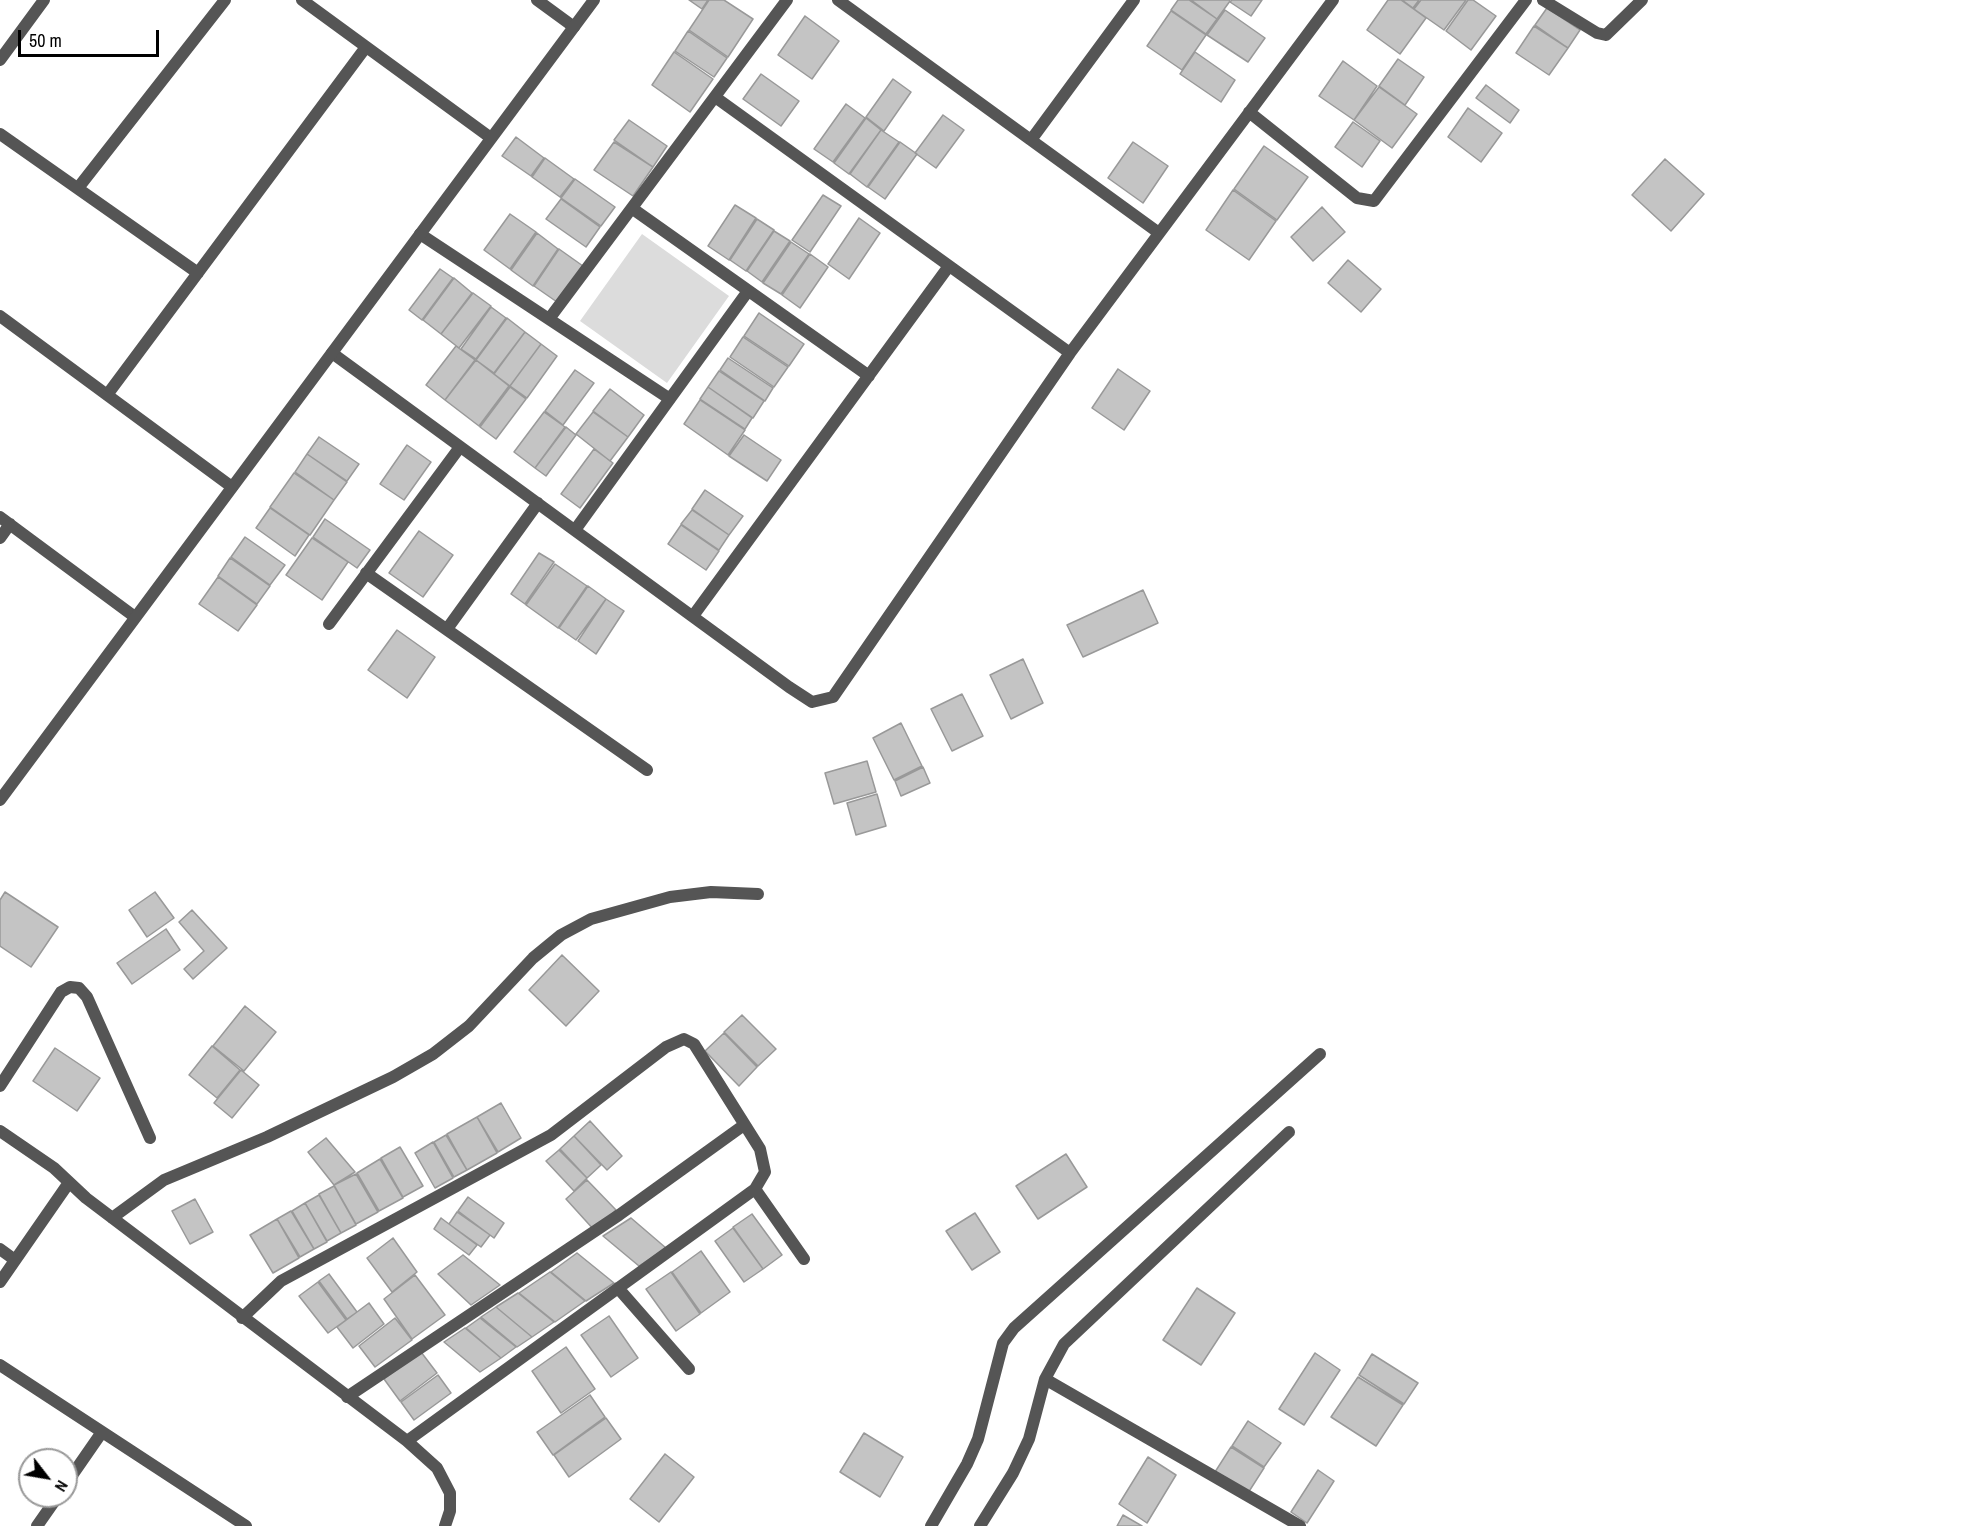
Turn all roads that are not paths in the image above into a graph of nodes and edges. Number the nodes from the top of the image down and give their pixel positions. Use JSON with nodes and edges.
{"nodes":[{"id":1,"x":44,"y":0,"type":"edge"},
{"id":2,"x":225,"y":0,"type":"edge"},
{"id":3,"x":302,"y":0,"type":"edge"},
{"id":4,"x":537,"y":0,"type":"edge"},
{"id":5,"x":594,"y":0,"type":"edge"},
{"id":6,"x":787,"y":0,"type":"edge"},
{"id":7,"x":838,"y":0,"type":"edge"},
{"id":8,"x":1134,"y":0,"type":"edge"},
{"id":9,"x":1333,"y":0,"type":"edge"},
{"id":10,"x":1526,"y":0,"type":"edge"},
{"id":11,"x":1543,"y":0,"type":"edge"},
{"id":12,"x":1642,"y":0,"type":"edge"},
{"id":13,"x":574,"y":27,"type":"junction"},
{"id":14,"x":366,"y":46,"type":"junction"},
{"id":15,"x":0,"y":60,"type":"edge"},
{"id":16,"x":715,"y":98,"type":"junction"},
{"id":17,"x":1249,"y":112,"type":"junction"},
{"id":18,"x":0,"y":134,"type":"edge"},
{"id":19,"x":491,"y":138,"type":"junction"},
{"id":20,"x":1031,"y":140,"type":"junction"},
{"id":21,"x":78,"y":188,"type":"junction"},
{"id":22,"x":633,"y":209,"type":"junction"},
{"id":23,"x":1160,"y":233,"type":"junction"},
{"id":24,"x":420,"y":234,"type":"junction"},
{"id":25,"x":949,"y":266,"type":"junction"},
{"id":26,"x":198,"y":273,"type":"junction"},
{"id":27,"x":748,"y":291,"type":"junction"},
{"id":28,"x":0,"y":316,"type":"edge"},
{"id":29,"x":549,"y":319,"type":"junction"},
{"id":30,"x":332,"y":353,"type":"junction"},
{"id":31,"x":1070,"y":353,"type":"junction"},
{"id":32,"x":869,"y":375,"type":"junction"},
{"id":33,"x":107,"y":395,"type":"junction"},
{"id":34,"x":670,"y":399,"type":"junction"},
{"id":35,"x":460,"y":447,"type":"junction"},
{"id":36,"x":232,"y":487,"type":"junction"},
{"id":37,"x":538,"y":503,"type":"junction"},
{"id":38,"x":5,"y":520,"type":"edge"},
{"id":39,"x":575,"y":530,"type":"junction"},
{"id":40,"x":0,"y":538,"type":"edge"},
{"id":41,"x":366,"y":573,"type":"junction"},
{"id":42,"x":693,"y":616,"type":"junction"},
{"id":43,"x":135,"y":617,"type":"junction"},
{"id":44,"x":329,"y":624,"type":"dead end"},
{"id":45,"x":447,"y":629,"type":"junction"},
{"id":46,"x":647,"y":770,"type":"dead end"},
{"id":47,"x":0,"y":800,"type":"edge"},
{"id":48,"x":758,"y":894,"type":"dead end"},
{"id":49,"x":1320,"y":1054,"type":"dead end"},
{"id":50,"x":0,"y":1086,"type":"edge"},
{"id":51,"x":744,"y":1125,"type":"junction"},
{"id":52,"x":0,"y":1131,"type":"edge"},
{"id":53,"x":1289,"y":1132,"type":"dead end"},
{"id":54,"x":150,"y":1138,"type":"dead end"},
{"id":55,"x":68,"y":1184,"type":"junction"},
{"id":56,"x":755,"y":1189,"type":"junction"},
{"id":57,"x":112,"y":1218,"type":"junction"},
{"id":58,"x":0,"y":1249,"type":"edge"},
{"id":59,"x":804,"y":1259,"type":"dead end"},
{"id":60,"x":15,"y":1260,"type":"junction"},
{"id":61,"x":0,"y":1282,"type":"edge"},
{"id":62,"x":618,"y":1288,"type":"junction"},
{"id":63,"x":242,"y":1318,"type":"junction"},
{"id":64,"x":0,"y":1365,"type":"edge"},
{"id":65,"x":689,"y":1369,"type":"dead end"},
{"id":66,"x":1045,"y":1379,"type":"junction"},
{"id":67,"x":347,"y":1396,"type":"junction"},
{"id":68,"x":102,"y":1432,"type":"junction"},
{"id":69,"x":407,"y":1441,"type":"junction"},
{"id":70,"x":78,"y":1467,"type":"edge"},
{"id":71,"x":50,"y":1508,"type":"edge"},
{"id":72,"x":37,"y":1526,"type":"edge"},
{"id":73,"x":245,"y":1526,"type":"edge"},
{"id":74,"x":445,"y":1526,"type":"edge"},
{"id":75,"x":932,"y":1526,"type":"edge"},
{"id":76,"x":980,"y":1526,"type":"edge"},
{"id":77,"x":1300,"y":1526,"type":"edge"}],
"edges":[{"from":1,"to":15,"type":"street"},
{"from":2,"to":21,"type":"street"},
{"from":3,"to":14,"type":"street"},
{"from":4,"to":13,"type":"street"},
{"from":5,"to":13,"type":"street"},
{"from":6,"to":16,"type":"street"},
{"from":7,"to":20,"type":"street"},
{"from":8,"to":20,"type":"street"},
{"from":9,"to":17,"type":"street"},
{"from":10,"to":17,"type":"street"},
{"from":11,"to":12,"type":"street"},
{"from":13,"to":19,"type":"street"},
{"from":14,"to":19,"type":"street"},
{"from":14,"to":26,"type":"street"},
{"from":16,"to":22,"type":"street"},
{"from":16,"to":25,"type":"street"},
{"from":17,"to":23,"type":"street"},
{"from":18,"to":21,"type":"street"},
{"from":19,"to":24,"type":"street"},
{"from":20,"to":23,"type":"street"},
{"from":21,"to":26,"type":"street"},
{"from":22,"to":27,"type":"street"},
{"from":22,"to":29,"type":"street"},
{"from":23,"to":31,"type":"street"},
{"from":24,"to":29,"type":"street"},
{"from":24,"to":30,"type":"street"},
{"from":25,"to":31,"type":"street"},
{"from":25,"to":32,"type":"street"},
{"from":26,"to":33,"type":"street"},
{"from":27,"to":32,"type":"street"},
{"from":27,"to":34,"type":"street"},
{"from":28,"to":33,"type":"street"},
{"from":29,"to":34,"type":"street"},
{"from":30,"to":35,"type":"street"},
{"from":30,"to":36,"type":"street"},
{"from":31,"to":42,"type":"street"},
{"from":32,"to":42,"type":"street"},
{"from":33,"to":36,"type":"street"},
{"from":34,"to":39,"type":"street"},
{"from":35,"to":37,"type":"street"},
{"from":35,"to":41,"type":"street"},
{"from":36,"to":43,"type":"street"},
{"from":37,"to":39,"type":"street"},
{"from":37,"to":45,"type":"street"},
{"from":38,"to":40,"type":"street"},
{"from":38,"to":43,"type":"street"},
{"from":39,"to":42,"type":"street"},
{"from":41,"to":44,"type":"street"},
{"from":41,"to":45,"type":"street"},
{"from":43,"to":47,"type":"street"},
{"from":45,"to":46,"type":"street"},
{"from":48,"to":57,"type":"street"},
{"from":49,"to":75,"type":"street"},
{"from":50,"to":54,"type":"street"},
{"from":51,"to":56,"type":"street"},
{"from":51,"to":63,"type":"street"},
{"from":51,"to":67,"type":"street"},
{"from":52,"to":55,"type":"street"},
{"from":53,"to":66,"type":"street"},
{"from":55,"to":57,"type":"street"},
{"from":55,"to":60,"type":"street"},
{"from":56,"to":59,"type":"street"},
{"from":56,"to":62,"type":"street"},
{"from":57,"to":63,"type":"street"},
{"from":58,"to":60,"type":"street"},
{"from":60,"to":61,"type":"street"},
{"from":62,"to":65,"type":"street"},
{"from":62,"to":69,"type":"street"},
{"from":63,"to":67,"type":"street"},
{"from":64,"to":68,"type":"street"},
{"from":66,"to":76,"type":"street"},
{"from":66,"to":77,"type":"street"},
{"from":67,"to":69,"type":"street"},
{"from":68,"to":70,"type":"street"},
{"from":68,"to":73,"type":"street"},
{"from":69,"to":74,"type":"street"},
{"from":71,"to":72,"type":"street"}]}
